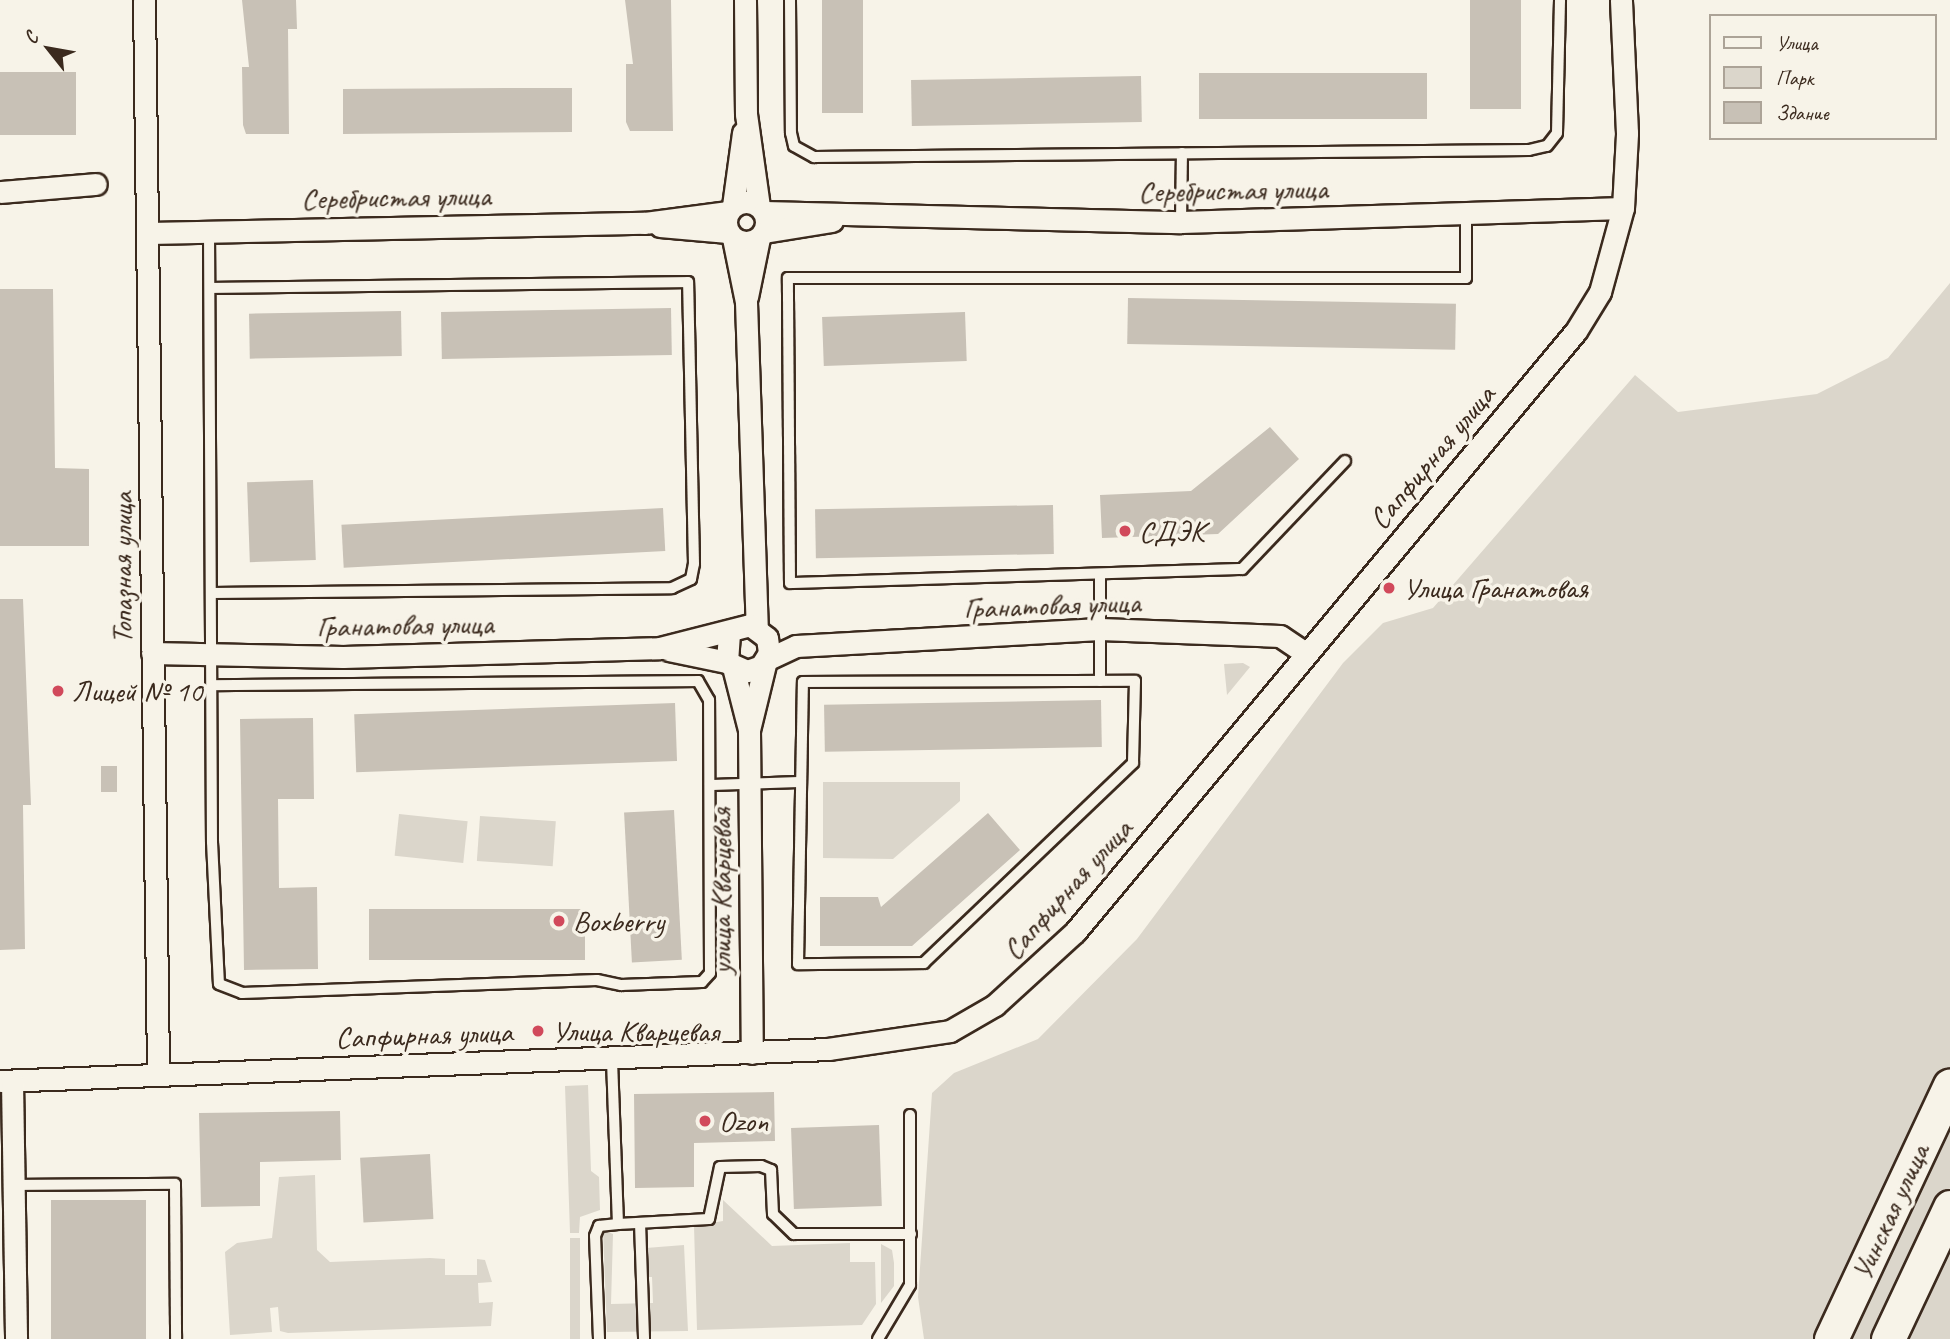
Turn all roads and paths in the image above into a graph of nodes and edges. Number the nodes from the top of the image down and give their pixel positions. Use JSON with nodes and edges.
{"nodes":[{"id":1,"x":144,"y":0,"type":"edge"},
{"id":2,"x":745,"y":0,"type":"edge"},
{"id":3,"x":790,"y":0,"type":"edge"},
{"id":4,"x":1560,"y":0,"type":"edge"},
{"id":5,"x":1621,"y":0,"type":"edge"},
{"id":6,"x":746,"y":114,"type":"junction"},
{"id":7,"x":1182,"y":153,"type":"junction"},
{"id":8,"x":96,"y":184,"type":"dead end"},
{"id":9,"x":0,"y":192,"type":"edge"},
{"id":10,"x":1623,"y":208,"type":"junction"},
{"id":11,"x":1466,"y":215,"type":"junction"},
{"id":12,"x":730,"y":222,"type":"junction"},
{"id":13,"x":762,"y":222,"type":"junction"},
{"id":14,"x":1181,"y":222,"type":"junction"},
{"id":15,"x":209,"y":230,"type":"junction"},
{"id":16,"x":149,"y":233,"type":"junction"},
{"id":17,"x":212,"y":288,"type":"junction"},
{"id":18,"x":746,"y":302,"type":"junction"},
{"id":19,"x":1345,"y":461,"type":"dead end"},
{"id":20,"x":1100,"y":577,"type":"junction"},
{"id":21,"x":751,"y":584,"type":"junction"},
{"id":22,"x":212,"y":593,"type":"junction"},
{"id":23,"x":1100,"y":629,"type":"junction"},
{"id":24,"x":760,"y":630,"type":"junction"},
{"id":25,"x":732,"y":631,"type":"junction"},
{"id":26,"x":796,"y":646,"type":"junction"},
{"id":27,"x":660,"y":648,"type":"junction"},
{"id":28,"x":152,"y":653,"type":"junction"},
{"id":29,"x":1305,"y":653,"type":"junction"},
{"id":30,"x":213,"y":657,"type":"junction"},
{"id":31,"x":766,"y":660,"type":"junction"},
{"id":32,"x":730,"y":664,"type":"junction"},
{"id":33,"x":1100,"y":681,"type":"junction"},
{"id":34,"x":212,"y":685,"type":"junction"},
{"id":35,"x":749,"y":730,"type":"junction"},
{"id":36,"x":800,"y":782,"type":"junction"},
{"id":37,"x":710,"y":785,"type":"junction"},
{"id":38,"x":750,"y":785,"type":"junction"},
{"id":39,"x":752,"y":1053,"type":"junction"},
{"id":40,"x":612,"y":1058,"type":"junction"},
{"id":41,"x":158,"y":1071,"type":"junction"},
{"id":42,"x":6,"y":1081,"type":"edge"},
{"id":43,"x":1950,"y":1085,"type":"edge"},
{"id":44,"x":909,"y":1115,"type":"dead end"},
{"id":45,"x":14,"y":1185,"type":"junction"},
{"id":46,"x":1950,"y":1207,"type":"edge"},
{"id":47,"x":640,"y":1223,"type":"junction"},
{"id":48,"x":618,"y":1224,"type":"junction"},
{"id":49,"x":911,"y":1234,"type":"junction"},
{"id":50,"x":16,"y":1339,"type":"edge"},
{"id":51,"x":176,"y":1339,"type":"edge"},
{"id":52,"x":599,"y":1339,"type":"edge"},
{"id":53,"x":644,"y":1339,"type":"edge"},
{"id":54,"x":878,"y":1339,"type":"edge"},
{"id":55,"x":1831,"y":1339,"type":"edge"},
{"id":56,"x":1888,"y":1339,"type":"edge"}],
"edges":[{"from":1,"to":16,"type":"street","name":"Топазная улица"},
{"from":2,"to":6,"type":"street"},
{"from":3,"to":7,"type":"lane"},
{"from":4,"to":7,"type":"lane"},
{"from":5,"to":10,"type":"street","name":"Сапфирная улица"},
{"from":6,"to":12,"type":"street"},
{"from":6,"to":13,"type":"street"},
{"from":7,"to":14,"type":"lane"},
{"from":8,"to":9,"type":"street"},
{"from":10,"to":11,"type":"street","name":"Серебристая улица"},
{"from":10,"to":29,"type":"street","name":"Сапфирная улица"},
{"from":11,"to":14,"type":"street","name":"Серебристая улица"},
{"from":11,"to":20,"type":"lane"},
{"from":12,"to":13,"type":"street"},
{"from":12,"to":13,"type":"street"},
{"from":12,"to":15,"type":"street","name":"Серебристая улица"},
{"from":12,"to":18,"type":"street"},
{"from":13,"to":14,"type":"street","name":"Серебристая улица"},
{"from":13,"to":18,"type":"street"},
{"from":15,"to":16,"type":"street","name":"Серебристая улица"},
{"from":15,"to":17,"type":"lane"},
{"from":16,"to":28,"type":"street","name":"Топазная улица"},
{"from":17,"to":22,"type":"lane"},
{"from":17,"to":22,"type":"lane"},
{"from":18,"to":21,"type":"street"},
{"from":19,"to":20,"type":"lane"},
{"from":20,"to":23,"type":"lane"},
{"from":21,"to":24,"type":"street"},
{"from":21,"to":25,"type":"street"},
{"from":22,"to":30,"type":"lane"},
{"from":23,"to":26,"type":"street","name":"Гранатовая улица"},
{"from":23,"to":29,"type":"street","name":"Гранатовая улица"},
{"from":23,"to":33,"type":"lane"},
{"from":24,"to":25,"type":"street","name":"Гранатовая улица"},
{"from":24,"to":26,"type":"street","name":"Гранатовая улица"},
{"from":24,"to":31,"type":"street"},
{"from":25,"to":27,"type":"street","name":"Гранатовая улица"},
{"from":25,"to":32,"type":"street"},
{"from":26,"to":31,"type":"street","name":"Гранатовая улица"},
{"from":27,"to":30,"type":"street","name":"Гранатовая улица"},
{"from":27,"to":32,"type":"street","name":"Гранатовая улица"},
{"from":28,"to":30,"type":"street","name":"Гранатовая улица"},
{"from":28,"to":41,"type":"street","name":"Топазная улица"},
{"from":29,"to":39,"type":"street","name":"Сапфирная улица"},
{"from":30,"to":34,"type":"lane"},
{"from":31,"to":32,"type":"street","name":"Гранатовая улица"},
{"from":31,"to":35,"type":"street"},
{"from":32,"to":35,"type":"street"},
{"from":33,"to":36,"type":"lane"},
{"from":33,"to":36,"type":"lane"},
{"from":34,"to":37,"type":"lane"},
{"from":34,"to":37,"type":"lane"},
{"from":35,"to":38,"type":"street","name":"улица Кварцевая"},
{"from":36,"to":38,"type":"lane"},
{"from":37,"to":38,"type":"lane"},
{"from":38,"to":39,"type":"street","name":"улица Кварцевая"},
{"from":39,"to":40,"type":"street","name":"Сапфирная улица"},
{"from":40,"to":41,"type":"street","name":"Сапфирная улица"},
{"from":40,"to":48,"type":"lane"},
{"from":41,"to":42,"type":"street","name":"Сапфирная улица"},
{"from":42,"to":45,"type":"street"},
{"from":43,"to":55,"type":"main road","name":"Уинская улица"},
{"from":44,"to":49,"type":"lane"},
{"from":45,"to":50,"type":"street"},
{"from":45,"to":51,"type":"lane"},
{"from":46,"to":56,"type":"main road","name":"Уинская улица"},
{"from":47,"to":48,"type":"lane"},
{"from":47,"to":49,"type":"lane"},
{"from":47,"to":53,"type":"lane"},
{"from":48,"to":52,"type":"lane"},
{"from":49,"to":54,"type":"lane"}]}
